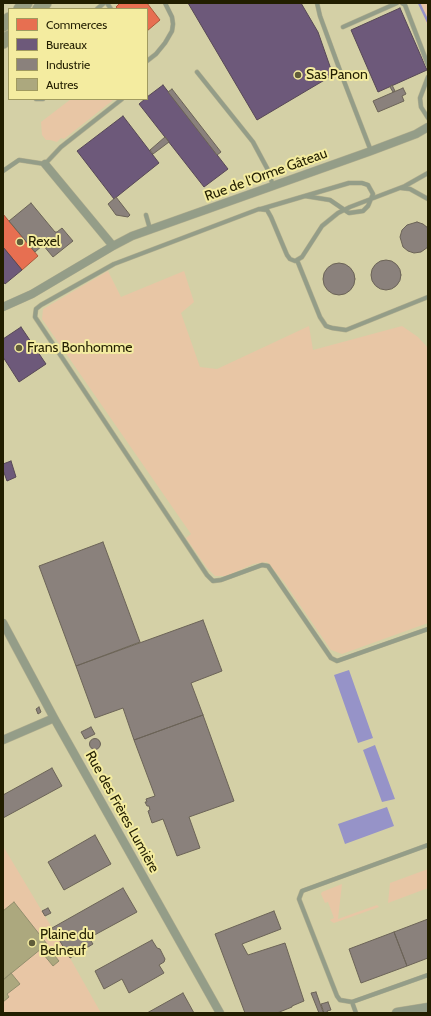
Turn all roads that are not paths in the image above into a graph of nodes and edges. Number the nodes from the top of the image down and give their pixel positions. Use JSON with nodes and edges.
{"nodes":[{"id":1,"x":165,"y":3,"type":"edge"},
{"id":2,"x":317,"y":3,"type":"edge"},
{"id":3,"x":397,"y":3,"type":"edge"},
{"id":4,"x":402,"y":3,"type":"edge"},
{"id":5,"x":343,"y":28,"type":"dead end"},
{"id":6,"x":148,"y":60,"type":"edge"},
{"id":7,"x":428,"y":65,"type":"edge"},
{"id":8,"x":197,"y":72,"type":"dead end"},
{"id":9,"x":428,"y":77,"type":"edge"},
{"id":10,"x":121,"y":100,"type":"edge"},
{"id":11,"x":428,"y":118,"type":"edge"},
{"id":12,"x":428,"y":127,"type":"edge"},
{"id":13,"x":372,"y":152,"type":"junction"},
{"id":14,"x":45,"y":164,"type":"junction"},
{"id":15,"x":3,"y":171,"type":"edge"},
{"id":16,"x":428,"y":173,"type":"edge"},
{"id":17,"x":274,"y":186,"type":"junction"},
{"id":18,"x":398,"y":188,"type":"junction"},
{"id":19,"x":305,"y":196,"type":"junction"},
{"id":20,"x":372,"y":198,"type":"junction"},
{"id":21,"x":428,"y":199,"type":"edge"},
{"id":22,"x":259,"y":209,"type":"junction"},
{"id":23,"x":344,"y":210,"type":"junction"},
{"id":24,"x":146,"y":214,"type":"dead end"},
{"id":25,"x":150,"y":230,"type":"junction"},
{"id":26,"x":113,"y":246,"type":"junction"},
{"id":27,"x":297,"y":260,"type":"junction"},
{"id":28,"x":428,"y":297,"type":"edge"},
{"id":29,"x":3,"y":307,"type":"edge"},
{"id":30,"x":3,"y":623,"type":"edge"},
{"id":31,"x":428,"y":629,"type":"edge"},
{"id":32,"x":54,"y":718,"type":"junction"},
{"id":33,"x":3,"y":740,"type":"edge"},
{"id":34,"x":428,"y":845,"type":"edge"},
{"id":35,"x":428,"y":975,"type":"edge"},
{"id":36,"x":352,"y":1002,"type":"junction"},
{"id":37,"x":428,"y":1008,"type":"edge"},
{"id":38,"x":220,"y":1013,"type":"edge"},
{"id":39,"x":356,"y":1013,"type":"edge"},
{"id":40,"x":397,"y":1013,"type":"edge"}],
"edges":[{"from":1,"to":6,"type":"lane"},
{"from":2,"to":13,"type":"lane"},
{"from":3,"to":5,"type":"lane"},
{"from":4,"to":7,"type":"lane"},
{"from":8,"to":17,"type":"lane"},
{"from":9,"to":11,"type":"lane"},
{"from":10,"to":14,"type":"lane"},
{"from":12,"to":13,"type":"street","name":"Rue de l'Orme Gâteau"},
{"from":13,"to":17,"type":"street","name":"Rue de l'Orme Gâteau"},
{"from":14,"to":15,"type":"lane"},
{"from":14,"to":26,"type":"street"},
{"from":16,"to":18,"type":"lane"},
{"from":17,"to":25,"type":"street","name":"Rue de l'Orme Gâteau"},
{"from":18,"to":20,"type":"lane"},
{"from":18,"to":21,"type":"lane"},
{"from":19,"to":20,"type":"lane"},
{"from":19,"to":22,"type":"lane"},
{"from":19,"to":23,"type":"lane"},
{"from":20,"to":23,"type":"lane"},
{"from":20,"to":23,"type":"lane"},
{"from":22,"to":27,"type":"lane"},
{"from":22,"to":31,"type":"lane"},
{"from":23,"to":27,"type":"lane"},
{"from":24,"to":25,"type":"lane"},
{"from":25,"to":26,"type":"street","name":"Rue de l'Orme Gâteau"},
{"from":26,"to":29,"type":"street","name":"Rue de l'Orme Gâteau"},
{"from":27,"to":28,"type":"lane"},
{"from":30,"to":32,"type":"street","name":"Rue des Frères Lumière"},
{"from":32,"to":33,"type":"street"},
{"from":32,"to":38,"type":"street","name":"Rue des Frères Lumière"},
{"from":34,"to":36,"type":"lane"},
{"from":35,"to":36,"type":"lane"},
{"from":36,"to":39,"type":"lane"},
{"from":37,"to":40,"type":"street"}]}
